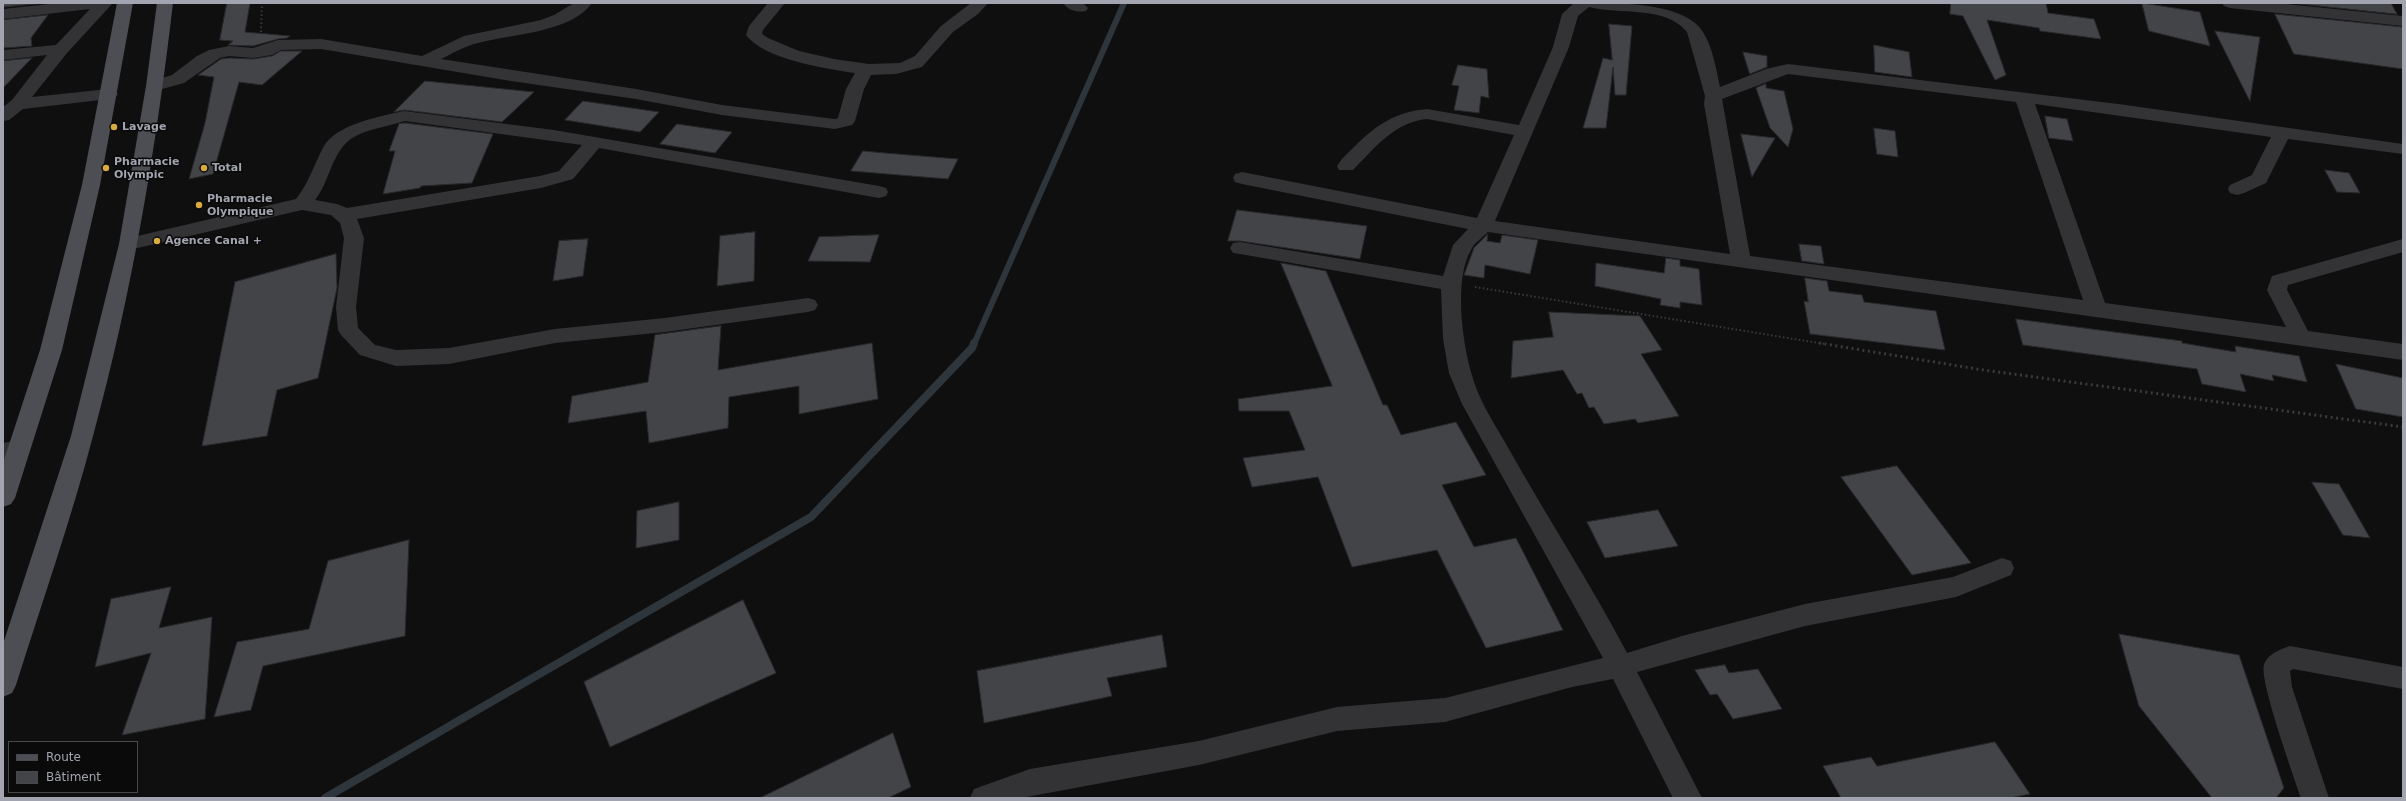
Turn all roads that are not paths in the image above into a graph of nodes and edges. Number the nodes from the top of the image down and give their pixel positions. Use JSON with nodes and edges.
{"nodes":[{"id":1,"x":104,"y":3,"type":"edge"},
{"id":2,"x":125,"y":3,"type":"edge"},
{"id":3,"x":165,"y":3,"type":"edge"},
{"id":4,"x":584,"y":3,"type":"edge"},
{"id":5,"x":777,"y":3,"type":"edge"},
{"id":6,"x":980,"y":3,"type":"edge"},
{"id":7,"x":1584,"y":3,"type":"edge"},
{"id":8,"x":1592,"y":3,"type":"edge"},
{"id":9,"x":2230,"y":3,"type":"edge"},
{"id":10,"x":3,"y":14,"type":"edge"},
{"id":11,"x":2403,"y":21,"type":"edge"},
{"id":12,"x":62,"y":49,"type":"junction"},
{"id":13,"x":3,"y":55,"type":"edge"},
{"id":14,"x":424,"y":62,"type":"junction"},
{"id":15,"x":866,"y":69,"type":"junction"},
{"id":16,"x":155,"y":86,"type":"junction"},
{"id":17,"x":109,"y":94,"type":"junction"},
{"id":18,"x":1714,"y":96,"type":"junction"},
{"id":19,"x":2024,"y":99,"type":"junction"},
{"id":20,"x":18,"y":104,"type":"junction"},
{"id":21,"x":3,"y":116,"type":"edge"},
{"id":22,"x":1524,"y":131,"type":"junction"},
{"id":23,"x":2282,"y":132,"type":"junction"},
{"id":24,"x":595,"y":142,"type":"junction"},
{"id":25,"x":2403,"y":149,"type":"edge"},
{"id":26,"x":1346,"y":166,"type":"dead end"},
{"id":27,"x":1242,"y":178,"type":"dead end"},
{"id":28,"x":2237,"y":188,"type":"dead end"},
{"id":29,"x":879,"y":192,"type":"dead end"},
{"id":30,"x":302,"y":204,"type":"junction"},
{"id":31,"x":343,"y":215,"type":"junction"},
{"id":32,"x":1484,"y":225,"type":"junction"},
{"id":33,"x":129,"y":244,"type":"junction"},
{"id":34,"x":2403,"y":245,"type":"edge"},
{"id":35,"x":1240,"y":248,"type":"dead end"},
{"id":36,"x":1740,"y":261,"type":"junction"},
{"id":37,"x":1451,"y":284,"type":"junction"},
{"id":38,"x":808,"y":304,"type":"dead end"},
{"id":39,"x":2096,"y":310,"type":"junction"},
{"id":40,"x":2301,"y":337,"type":"junction"},
{"id":41,"x":2403,"y":352,"type":"edge"},
{"id":42,"x":11,"y":450,"type":"edge"},
{"id":43,"x":3,"y":498,"type":"edge"},
{"id":44,"x":2002,"y":568,"type":"dead end"},
{"id":45,"x":1621,"y":666,"type":"junction"},
{"id":46,"x":2403,"y":678,"type":"edge"},
{"id":47,"x":3,"y":685,"type":"edge"},
{"id":48,"x":984,"y":798,"type":"edge"},
{"id":49,"x":1688,"y":798,"type":"edge"},
{"id":50,"x":2315,"y":798,"type":"edge"}],
"edges":[{"from":1,"to":10,"type":"street"},
{"from":1,"to":12,"type":"street"},
{"from":2,"to":17,"type":"main road"},
{"from":3,"to":16,"type":"main road"},
{"from":4,"to":14,"type":"street"},
{"from":5,"to":15,"type":"street"},
{"from":6,"to":15,"type":"street"},
{"from":7,"to":22,"type":"street"},
{"from":8,"to":18,"type":"street"},
{"from":9,"to":11,"type":"street"},
{"from":12,"to":13,"type":"street"},
{"from":12,"to":20,"type":"street"},
{"from":14,"to":15,"type":"street"},
{"from":14,"to":16,"type":"street"},
{"from":16,"to":33,"type":"main road"},
{"from":17,"to":20,"type":"street"},
{"from":17,"to":42,"type":"main road"},
{"from":18,"to":19,"type":"street"},
{"from":18,"to":36,"type":"street"},
{"from":19,"to":23,"type":"street"},
{"from":19,"to":39,"type":"street"},
{"from":20,"to":21,"type":"street"},
{"from":22,"to":26,"type":"street"},
{"from":22,"to":32,"type":"street"},
{"from":23,"to":25,"type":"street"},
{"from":23,"to":28,"type":"street"},
{"from":24,"to":29,"type":"street"},
{"from":24,"to":30,"type":"street"},
{"from":24,"to":31,"type":"street"},
{"from":27,"to":32,"type":"street"},
{"from":30,"to":31,"type":"street"},
{"from":30,"to":33,"type":"street"},
{"from":31,"to":38,"type":"street"},
{"from":32,"to":36,"type":"street"},
{"from":32,"to":37,"type":"street"},
{"from":33,"to":47,"type":"main road"},
{"from":34,"to":40,"type":"street"},
{"from":35,"to":37,"type":"street"},
{"from":36,"to":39,"type":"street"},
{"from":37,"to":45,"type":"street"},
{"from":39,"to":40,"type":"street"},
{"from":40,"to":41,"type":"street"},
{"from":42,"to":43,"type":"main road"},
{"from":44,"to":45,"type":"street"},
{"from":45,"to":48,"type":"street"},
{"from":45,"to":49,"type":"street"},
{"from":46,"to":50,"type":"street"}]}
